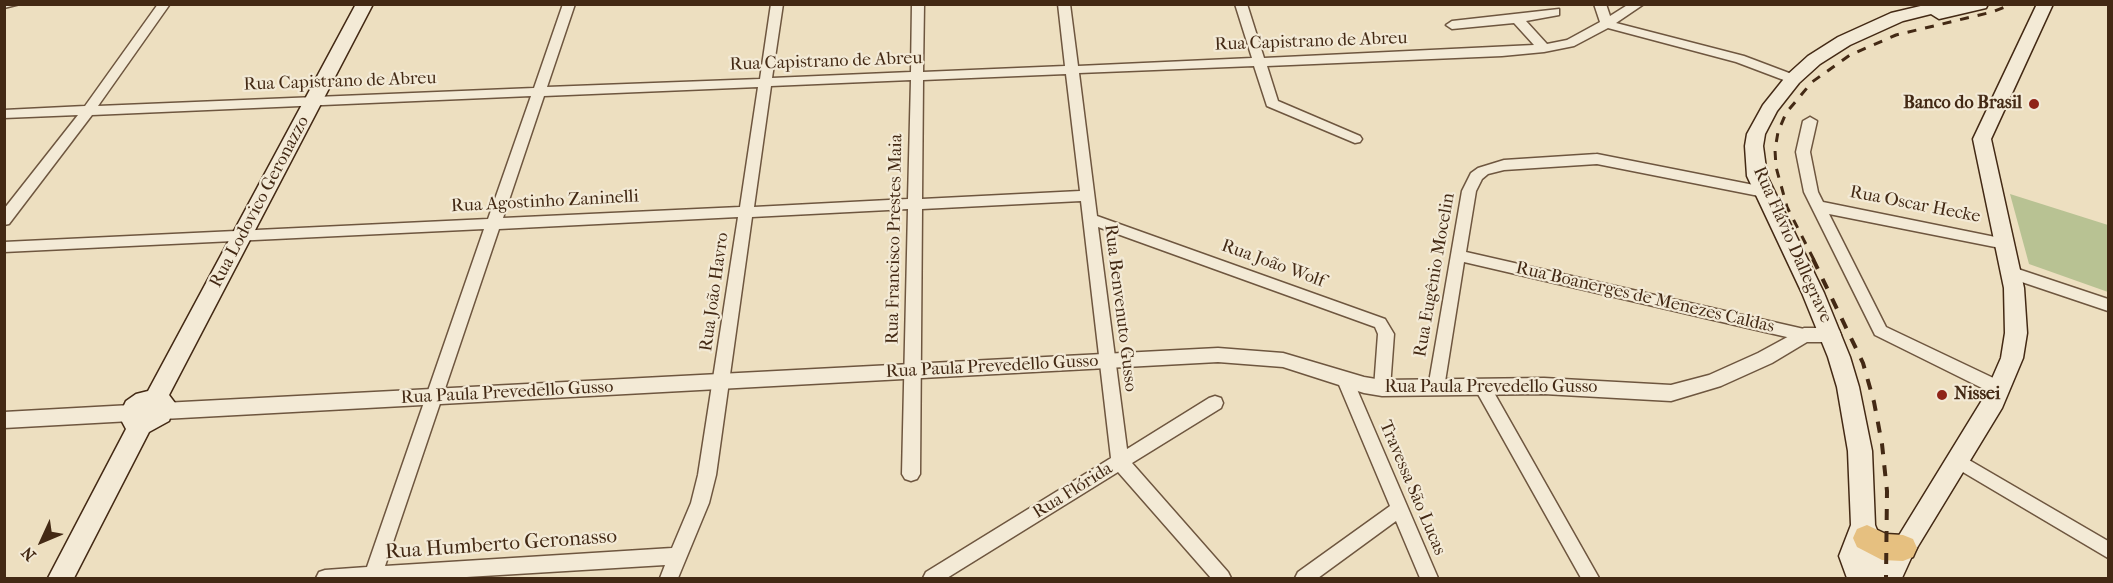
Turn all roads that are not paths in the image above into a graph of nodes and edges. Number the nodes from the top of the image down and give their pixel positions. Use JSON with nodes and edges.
{"nodes":[{"id":1,"x":14,"y":4,"type":"edge"},
{"id":2,"x":164,"y":4,"type":"edge"},
{"id":3,"x":365,"y":4,"type":"edge"},
{"id":4,"x":569,"y":4,"type":"edge"},
{"id":5,"x":777,"y":4,"type":"edge"},
{"id":6,"x":918,"y":4,"type":"edge"},
{"id":7,"x":1064,"y":4,"type":"edge"},
{"id":8,"x":1241,"y":4,"type":"edge"},
{"id":9,"x":1600,"y":4,"type":"edge"},
{"id":10,"x":1638,"y":4,"type":"edge"},
{"id":11,"x":1952,"y":4,"type":"edge"},
{"id":12,"x":1980,"y":4,"type":"edge"},
{"id":13,"x":2045,"y":4,"type":"edge"},
{"id":14,"x":4,"y":5,"type":"edge"},
{"id":15,"x":1555,"y":12,"type":"dead end"},
{"id":16,"x":1517,"y":20,"type":"junction"},
{"id":17,"x":1607,"y":24,"type":"junction"},
{"id":18,"x":1882,"y":24,"type":"junction"},
{"id":19,"x":1452,"y":25,"type":"dead end"},
{"id":20,"x":1544,"y":48,"type":"junction"},
{"id":21,"x":1258,"y":62,"type":"junction"},
{"id":22,"x":1072,"y":70,"type":"junction"},
{"id":23,"x":917,"y":76,"type":"junction"},
{"id":24,"x":1792,"y":79,"type":"junction"},
{"id":25,"x":765,"y":83,"type":"junction"},
{"id":26,"x":539,"y":92,"type":"junction"},
{"id":27,"x":314,"y":101,"type":"junction"},
{"id":28,"x":88,"y":111,"type":"junction"},
{"id":29,"x":4,"y":114,"type":"edge"},
{"id":30,"x":1810,"y":121,"type":"dead end"},
{"id":31,"x":1355,"y":139,"type":"dead end"},
{"id":32,"x":1764,"y":192,"type":"junction"},
{"id":33,"x":1087,"y":196,"type":"junction"},
{"id":34,"x":915,"y":204,"type":"junction"},
{"id":35,"x":1816,"y":206,"type":"junction"},
{"id":36,"x":746,"y":212,"type":"junction"},
{"id":37,"x":1090,"y":219,"type":"junction"},
{"id":38,"x":4,"y":220,"type":"edge"},
{"id":39,"x":494,"y":224,"type":"junction"},
{"id":40,"x":242,"y":236,"type":"junction"},
{"id":41,"x":2005,"y":244,"type":"junction"},
{"id":42,"x":4,"y":247,"type":"edge"},
{"id":43,"x":1458,"y":255,"type":"junction"},
{"id":44,"x":2012,"y":273,"type":"junction"},
{"id":45,"x":2109,"y":305,"type":"edge"},
{"id":46,"x":1832,"y":334,"type":"junction"},
{"id":47,"x":1804,"y":335,"type":"junction"},
{"id":48,"x":1107,"y":361,"type":"junction"},
{"id":49,"x":913,"y":371,"type":"junction"},
{"id":50,"x":1345,"y":380,"type":"junction"},
{"id":51,"x":721,"y":382,"type":"junction"},
{"id":52,"x":1482,"y":387,"type":"junction"},
{"id":53,"x":1382,"y":388,"type":"junction"},
{"id":54,"x":1436,"y":388,"type":"junction"},
{"id":55,"x":2000,"y":389,"type":"junction"},
{"id":56,"x":435,"y":397,"type":"junction"},
{"id":57,"x":1215,"y":403,"type":"dead end"},
{"id":58,"x":159,"y":405,"type":"junction"},
{"id":59,"x":136,"y":418,"type":"junction"},
{"id":60,"x":4,"y":420,"type":"edge"},
{"id":61,"x":1957,"y":460,"type":"junction"},
{"id":62,"x":1120,"y":462,"type":"junction"},
{"id":63,"x":911,"y":474,"type":"dead end"},
{"id":64,"x":1400,"y":508,"type":"junction"},
{"id":65,"x":1865,"y":531,"type":"junction"},
{"id":66,"x":1903,"y":548,"type":"junction"},
{"id":67,"x":2109,"y":550,"type":"edge"},
{"id":68,"x":679,"y":556,"type":"junction"},
{"id":69,"x":373,"y":577,"type":"edge"},
{"id":70,"x":61,"y":579,"type":"edge"},
{"id":71,"x":325,"y":579,"type":"edge"},
{"id":72,"x":669,"y":579,"type":"edge"},
{"id":73,"x":932,"y":579,"type":"edge"},
{"id":74,"x":1222,"y":579,"type":"edge"},
{"id":75,"x":1304,"y":579,"type":"edge"},
{"id":76,"x":1429,"y":579,"type":"edge"},
{"id":77,"x":1590,"y":579,"type":"edge"},
{"id":78,"x":1860,"y":579,"type":"edge"},
{"id":79,"x":1883,"y":579,"type":"edge"},
{"id":80,"x":1889,"y":579,"type":"edge"}],
"edges":[{"from":1,"to":14,"type":"street"},
{"from":2,"to":28,"type":"street"},
{"from":3,"to":27,"type":"main road","name":"Rua Lodovico Geronazzo"},
{"from":4,"to":26,"type":"street"},
{"from":5,"to":25,"type":"street","name":"Rua João Havro"},
{"from":6,"to":23,"type":"street","name":"Rua Francisco Prestes Maia"},
{"from":7,"to":22,"type":"street","name":"Rua Benvenuto Gusso"},
{"from":8,"to":21,"type":"street"},
{"from":9,"to":17,"type":"street"},
{"from":10,"to":17,"type":"street","name":"Rua Capistrano de Abreu"},
{"from":11,"to":18,"type":"main road","name":"Rua Flávio Dallegrave"},
{"from":12,"to":18,"type":"main road","name":"Rua Flávio Dallegrave"},
{"from":13,"to":41,"type":"main road"},
{"from":15,"to":16,"type":"street"},
{"from":16,"to":19,"type":"street"},
{"from":16,"to":20,"type":"street"},
{"from":17,"to":20,"type":"street","name":"Rua Capistrano de Abreu"},
{"from":17,"to":24,"type":"street"},
{"from":18,"to":24,"type":"main road","name":"Rua Flávio Dallegrave"},
{"from":20,"to":21,"type":"street","name":"Rua Capistrano de Abreu"},
{"from":21,"to":22,"type":"street","name":"Rua Capistrano de Abreu"},
{"from":21,"to":31,"type":"street"},
{"from":22,"to":23,"type":"street","name":"Rua Capistrano de Abreu"},
{"from":22,"to":33,"type":"street","name":"Rua Benvenuto Gusso"},
{"from":23,"to":25,"type":"street","name":"Rua Capistrano de Abreu"},
{"from":23,"to":34,"type":"street","name":"Rua Francisco Prestes Maia"},
{"from":24,"to":32,"type":"main road","name":"Rua Flávio Dallegrave"},
{"from":25,"to":26,"type":"street","name":"Rua Capistrano de Abreu"},
{"from":25,"to":36,"type":"street","name":"Rua João Havro"},
{"from":26,"to":27,"type":"street","name":"Rua Capistrano de Abreu"},
{"from":26,"to":39,"type":"street"},
{"from":27,"to":28,"type":"street","name":"Rua Capistrano de Abreu"},
{"from":27,"to":40,"type":"main road","name":"Rua Lodovico Geronazzo"},
{"from":28,"to":29,"type":"street","name":"Rua Capistrano de Abreu"},
{"from":28,"to":38,"type":"street"},
{"from":30,"to":35,"type":"street"},
{"from":32,"to":43,"type":"street","name":"Rua Eugênio Mocelin"},
{"from":32,"to":46,"type":"main road","name":"Rua Flávio Dallegrave"},
{"from":33,"to":34,"type":"street","name":"Rua Agostinho Zaninelli"},
{"from":33,"to":37,"type":"street","name":"Rua Benvenuto Gusso"},
{"from":34,"to":36,"type":"street","name":"Rua Agostinho Zaninelli"},
{"from":34,"to":49,"type":"street","name":"Rua Francisco Prestes Maia"},
{"from":35,"to":41,"type":"street","name":"Rua Oscar Hecke"},
{"from":35,"to":55,"type":"street"},
{"from":36,"to":39,"type":"street","name":"Rua Agostinho Zaninelli"},
{"from":36,"to":51,"type":"street","name":"Rua João Havro"},
{"from":37,"to":48,"type":"street","name":"Rua Benvenuto Gusso"},
{"from":37,"to":53,"type":"street","name":"Rua João Wolf"},
{"from":39,"to":40,"type":"street","name":"Rua Agostinho Zaninelli"},
{"from":39,"to":56,"type":"street"},
{"from":40,"to":42,"type":"street","name":"Rua Agostinho Zaninelli"},
{"from":40,"to":58,"type":"main road","name":"Rua Lodovico Geronazzo"},
{"from":41,"to":44,"type":"main road"},
{"from":43,"to":47,"type":"street","name":"Rua Boanerges de Menezes Caldas"},
{"from":43,"to":54,"type":"street","name":"Rua Eugênio Mocelin"},
{"from":44,"to":45,"type":"street"},
{"from":44,"to":55,"type":"main road"},
{"from":46,"to":47,"type":"street","name":"Rua Boanerges de Menezes Caldas"},
{"from":46,"to":65,"type":"main road","name":"Rua Flávio Dallegrave"},
{"from":47,"to":52,"type":"street","name":"Rua Paula Prevedello Gusso"},
{"from":48,"to":49,"type":"street","name":"Rua Paula Prevedello Gusso"},
{"from":48,"to":50,"type":"street","name":"Rua Paula Prevedello Gusso"},
{"from":48,"to":62,"type":"street","name":"Rua Benvenuto Gusso"},
{"from":49,"to":51,"type":"street","name":"Rua Paula Prevedello Gusso"},
{"from":49,"to":63,"type":"street","name":"Rua Francisco Prestes Maia"},
{"from":50,"to":53,"type":"street","name":"Rua Paula Prevedello Gusso"},
{"from":50,"to":64,"type":"street","name":"Travessa São Lucas"},
{"from":51,"to":56,"type":"street","name":"Rua Paula Prevedello Gusso"},
{"from":51,"to":68,"type":"street","name":"Rua João Havro"},
{"from":52,"to":54,"type":"street","name":"Rua Paula Prevedello Gusso"},
{"from":52,"to":77,"type":"street"},
{"from":53,"to":54,"type":"street","name":"Rua Paula Prevedello Gusso"},
{"from":55,"to":61,"type":"main road"},
{"from":56,"to":58,"type":"street","name":"Rua Paula Prevedello Gusso"},
{"from":56,"to":69,"type":"street"},
{"from":57,"to":62,"type":"street","name":"Rua Flórida"},
{"from":58,"to":59,"type":"main road"},
{"from":59,"to":60,"type":"street"},
{"from":59,"to":70,"type":"main road"},
{"from":61,"to":66,"type":"main road"},
{"from":61,"to":67,"type":"street"},
{"from":62,"to":73,"type":"street","name":"Rua Flórida"},
{"from":62,"to":74,"type":"street"},
{"from":64,"to":75,"type":"street"},
{"from":64,"to":76,"type":"street","name":"Travessa São Lucas"},
{"from":65,"to":66,"type":"main road"},
{"from":65,"to":78,"type":"main road","name":"Rua Flávio Dallegrave"},
{"from":65,"to":79,"type":"main road","name":"Rua Flávio Dallegrave"},
{"from":66,"to":80,"type":"main road"},
{"from":68,"to":69,"type":"street","name":"Rua Humberto Geronasso"},
{"from":68,"to":72,"type":"street","name":"Rua João Havro"},
{"from":69,"to":71,"type":"street","name":"Rua Humberto Geronasso"}]}
